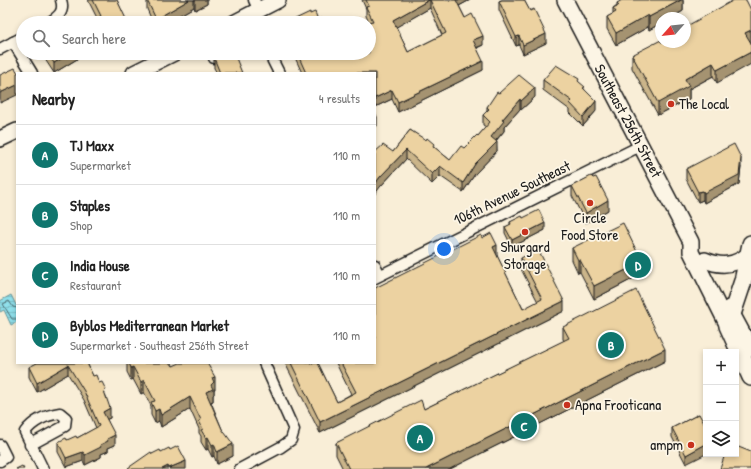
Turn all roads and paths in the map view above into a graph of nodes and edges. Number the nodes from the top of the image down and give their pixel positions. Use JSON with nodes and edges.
{"nodes":[{"id":1,"x":61,"y":0,"type":"edge"},
{"id":2,"x":278,"y":0,"type":"edge"},
{"id":3,"x":565,"y":0,"type":"edge"},
{"id":4,"x":256,"y":5,"type":"edge"},
{"id":5,"x":57,"y":16,"type":"edge"},
{"id":6,"x":243,"y":16,"type":"edge"},
{"id":7,"x":16,"y":40,"type":"edge"},
{"id":8,"x":13,"y":42,"type":"junction"},
{"id":9,"x":16,"y":47,"type":"edge"},
{"id":10,"x":0,"y":50,"type":"edge"},
{"id":11,"x":24,"y":60,"type":"edge"},
{"id":12,"x":160,"y":60,"type":"edge"},
{"id":13,"x":272,"y":60,"type":"edge"},
{"id":14,"x":31,"y":72,"type":"edge"},
{"id":15,"x":136,"y":72,"type":"edge"},
{"id":16,"x":278,"y":72,"type":"edge"},
{"id":17,"x":16,"y":131,"type":"edge"},
{"id":18,"x":0,"y":139,"type":"edge"},
{"id":19,"x":640,"y":146,"type":"junction"},
{"id":20,"x":691,"y":242,"type":"junction"},
{"id":21,"x":750,"y":249,"type":"edge"},
{"id":22,"x":705,"y":260,"type":"junction"},
{"id":23,"x":377,"y":276,"type":"edge"},
{"id":24,"x":730,"y":320,"type":"junction"},
{"id":25,"x":751,"y":349,"type":"edge"},
{"id":26,"x":264,"y":364,"type":"edge"},
{"id":27,"x":751,"y":377,"type":"edge"},
{"id":28,"x":0,"y":445,"type":"edge"},
{"id":29,"x":30,"y":445,"type":"dead end"},
{"id":30,"x":3,"y":459,"type":"edge"},
{"id":31,"x":43,"y":469,"type":"edge"},
{"id":32,"x":240,"y":469,"type":"edge"}],
"edges":[{"from":1,"to":5,"type":"street"},
{"from":2,"to":4,"type":"main road"},
{"from":3,"to":19,"type":"main road","name":"Southeast 256th Street"},
{"from":4,"to":6,"type":"main road"},
{"from":7,"to":8,"type":"street"},
{"from":8,"to":9,"type":"street"},
{"from":8,"to":10,"type":"street"},
{"from":11,"to":14,"type":"street"},
{"from":12,"to":15,"type":"main road"},
{"from":13,"to":16,"type":"street"},
{"from":17,"to":18,"type":"main road"},
{"from":19,"to":20,"type":"main road","name":"Southeast 256th Street"},
{"from":19,"to":23,"type":"street","name":"106th Avenue Southeast"},
{"from":20,"to":22,"type":"main road","name":"Southeast 256th Street"},
{"from":20,"to":24,"type":"main road","name":"Southeast 256th Street"},
{"from":21,"to":22,"type":"main road"},
{"from":21,"to":24,"type":"main road"},
{"from":22,"to":24,"type":"main road","name":"Southeast 256th Street"},
{"from":24,"to":25,"type":"main road","name":"Southeast 256th Street"},
{"from":24,"to":27,"type":"main road","name":"Southeast 256th Street"},
{"from":26,"to":32,"type":"street"},
{"from":28,"to":30,"type":"street"},
{"from":29,"to":31,"type":"street"}]}
